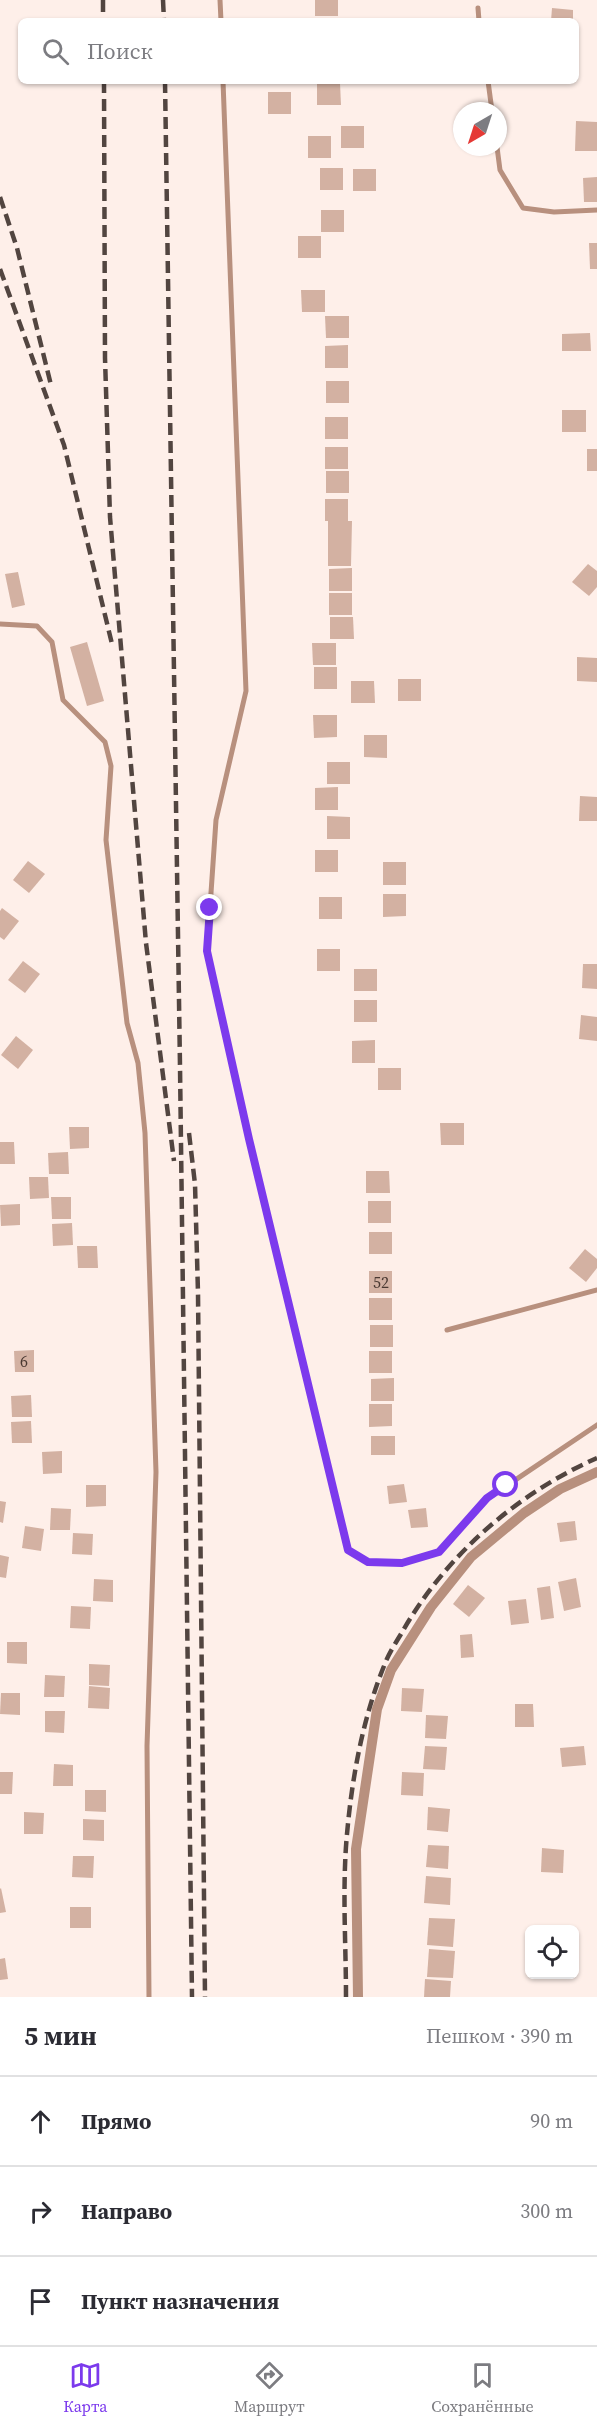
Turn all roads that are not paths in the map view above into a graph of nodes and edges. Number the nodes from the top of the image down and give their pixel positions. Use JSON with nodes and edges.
{"nodes":[{"id":1,"x":220,"y":0,"type":"edge"},
{"id":2,"x":478,"y":8,"type":"dead end"},
{"id":3,"x":221,"y":18,"type":"edge"},
{"id":4,"x":480,"y":18,"type":"edge"},
{"id":5,"x":223,"y":84,"type":"edge"},
{"id":6,"x":488,"y":84,"type":"edge"},
{"id":7,"x":491,"y":102,"type":"edge"},
{"id":8,"x":498,"y":156,"type":"edge"},
{"id":9,"x":597,"y":210,"type":"edge"},
{"id":10,"x":0,"y":624,"type":"edge"},
{"id":11,"x":597,"y":1290,"type":"edge"},
{"id":12,"x":447,"y":1330,"type":"dead end"},
{"id":13,"x":597,"y":1425,"type":"edge"},
{"id":14,"x":597,"y":1472,"type":"edge"},
{"id":15,"x":149,"y":1997,"type":"edge"},
{"id":16,"x":358,"y":1997,"type":"edge"}],
"edges":[{"from":1,"to":3,"type":"lane"},
{"from":2,"to":4,"type":"lane"},
{"from":5,"to":13,"type":"lane"},
{"from":6,"to":7,"type":"lane"},
{"from":8,"to":9,"type":"lane"},
{"from":10,"to":15,"type":"lane"},
{"from":11,"to":12,"type":"lane"},
{"from":14,"to":16,"type":"street"}]}
